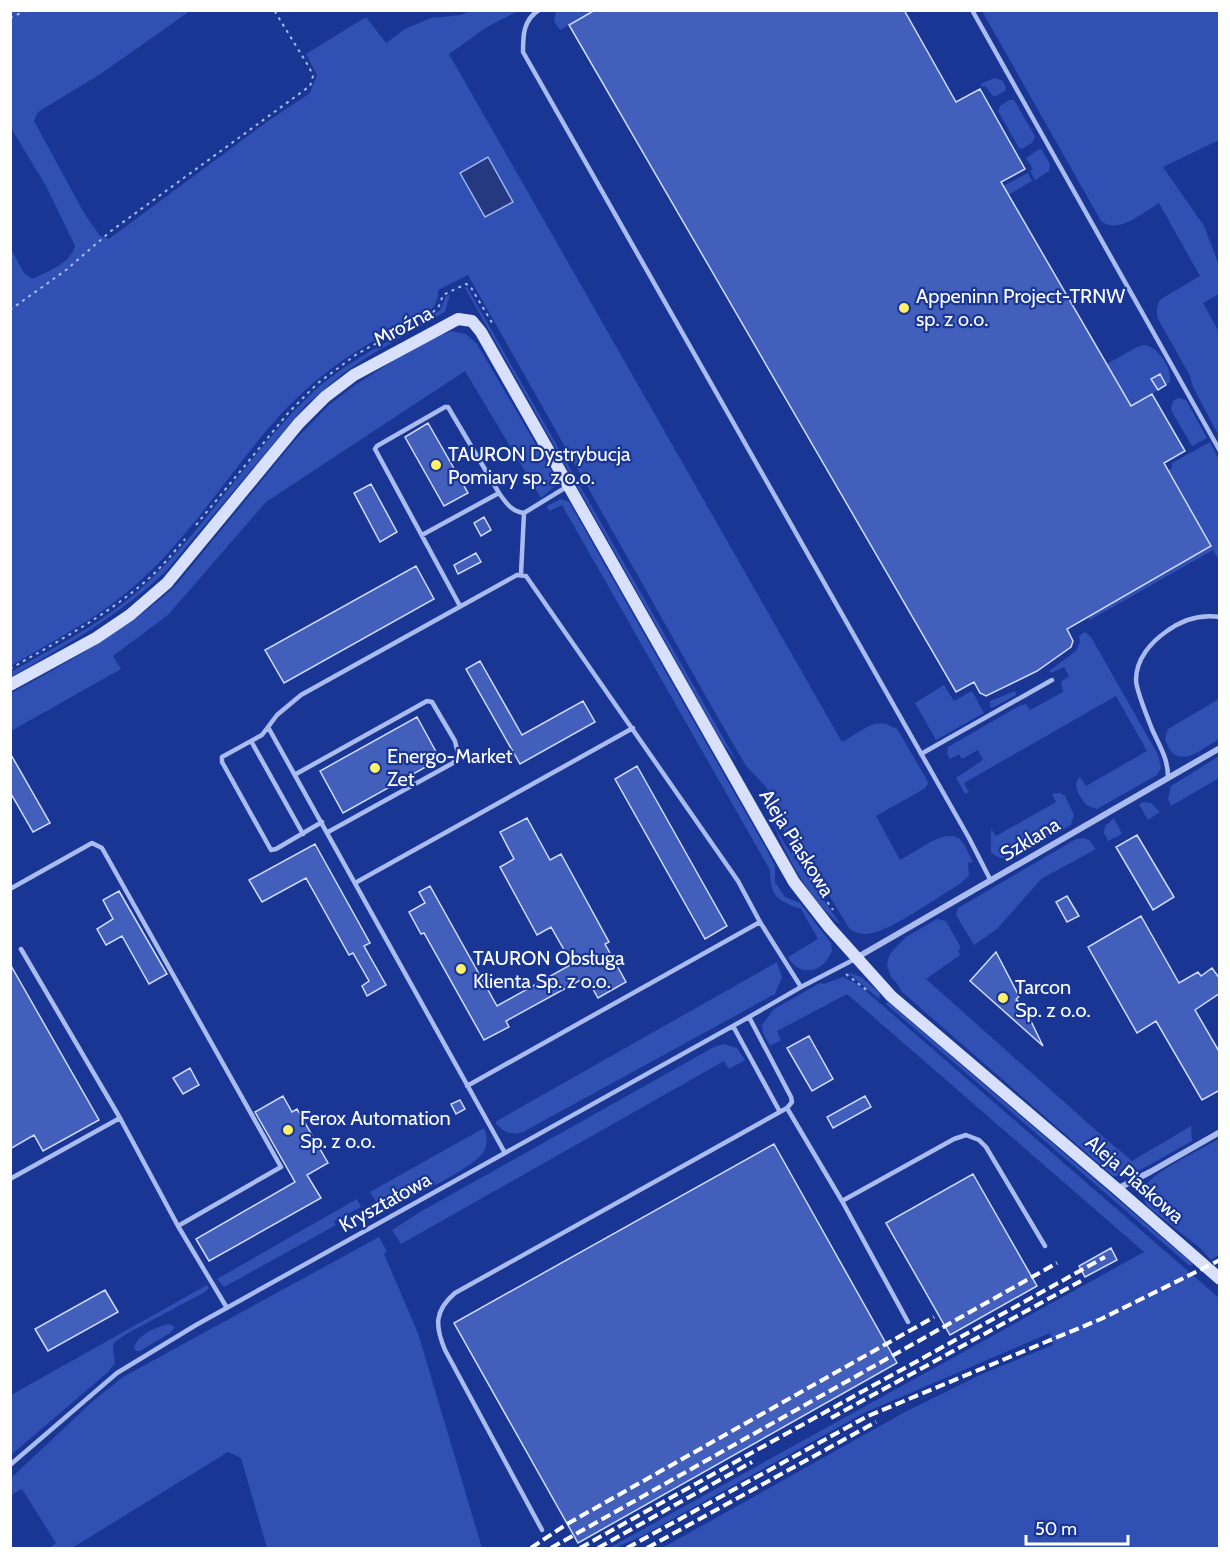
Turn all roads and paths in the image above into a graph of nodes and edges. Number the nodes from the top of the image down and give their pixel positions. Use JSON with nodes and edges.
{"nodes":[{"id":1,"x":27,"y":10,"type":"edge"},
{"id":2,"x":274,"y":10,"type":"edge"},
{"id":3,"x":539,"y":10,"type":"edge"},
{"id":4,"x":972,"y":10,"type":"edge"},
{"id":5,"x":10,"y":18,"type":"edge"},
{"id":6,"x":466,"y":284,"type":"dead end"},
{"id":7,"x":10,"y":310,"type":"edge"},
{"id":8,"x":472,"y":321,"type":"joint"},
{"id":9,"x":1220,"y":451,"type":"edge"},
{"id":10,"x":569,"y":485,"type":"junction"},
{"id":11,"x":499,"y":493,"type":"junction"},
{"id":12,"x":524,"y":513,"type":"junction"},
{"id":13,"x":194,"y":528,"type":"dead end"},
{"id":14,"x":422,"y":535,"type":"junction"},
{"id":15,"x":186,"y":537,"type":"dead end"},
{"id":16,"x":521,"y":574,"type":"junction"},
{"id":17,"x":460,"y":606,"type":"junction"},
{"id":18,"x":1220,"y":617,"type":"edge"},
{"id":19,"x":10,"y":669,"type":"edge"},
{"id":20,"x":1052,"y":680,"type":"dead end"},
{"id":21,"x":10,"y":685,"type":"edge"},
{"id":22,"x":268,"y":727,"type":"junction"},
{"id":23,"x":633,"y":728,"type":"junction"},
{"id":24,"x":251,"y":741,"type":"junction"},
{"id":25,"x":1220,"y":748,"type":"edge"},
{"id":26,"x":921,"y":754,"type":"junction"},
{"id":27,"x":296,"y":774,"type":"junction"},
{"id":28,"x":1168,"y":777,"type":"junction"},
{"id":29,"x":322,"y":822,"type":"junction"},
{"id":30,"x":328,"y":832,"type":"junction"},
{"id":31,"x":303,"y":834,"type":"junction"},
{"id":32,"x":991,"y":881,"type":"junction"},
{"id":33,"x":355,"y":883,"type":"junction"},
{"id":34,"x":10,"y":889,"type":"edge"},
{"id":35,"x":760,"y":922,"type":"junction"},
{"id":36,"x":21,"y":949,"type":"dead end"},
{"id":37,"x":856,"y":958,"type":"junction"},
{"id":38,"x":840,"y":975,"type":"dead end"},
{"id":39,"x":801,"y":987,"type":"junction"},
{"id":40,"x":868,"y":991,"type":"dead end"},
{"id":41,"x":749,"y":1017,"type":"junction"},
{"id":42,"x":733,"y":1026,"type":"junction"},
{"id":43,"x":467,"y":1086,"type":"junction"},
{"id":44,"x":787,"y":1108,"type":"junction"},
{"id":45,"x":780,"y":1112,"type":"junction"},
{"id":46,"x":120,"y":1118,"type":"junction"},
{"id":47,"x":1220,"y":1132,"type":"edge"},
{"id":48,"x":505,"y":1153,"type":"junction"},
{"id":49,"x":10,"y":1179,"type":"edge"},
{"id":50,"x":1117,"y":1189,"type":"junction"},
{"id":51,"x":842,"y":1201,"type":"junction"},
{"id":52,"x":178,"y":1226,"type":"junction"},
{"id":53,"x":1045,"y":1246,"type":"dead end"},
{"id":54,"x":1220,"y":1279,"type":"edge"},
{"id":55,"x":226,"y":1308,"type":"junction"},
{"id":56,"x":908,"y":1322,"type":"dead end"},
{"id":57,"x":10,"y":1465,"type":"edge"},
{"id":58,"x":542,"y":1530,"type":"dead end"}],
"edges":[{"from":1,"to":5,"type":"path"},
{"from":2,"to":7,"type":"path"},
{"from":3,"to":26,"type":"lane"},
{"from":4,"to":9,"type":"lane"},
{"from":6,"to":13,"type":"path"},
{"from":8,"to":10,"type":"main road","name":"Aleja Piaskowa"},
{"from":8,"to":21,"type":"main road","name":"Mroźna"},
{"from":10,"to":12,"type":"lane"},
{"from":10,"to":37,"type":"main road","name":"Aleja Piaskowa"},
{"from":11,"to":12,"type":"lane"},
{"from":11,"to":14,"type":"lane"},
{"from":11,"to":14,"type":"lane"},
{"from":12,"to":16,"type":"lane"},
{"from":14,"to":17,"type":"lane"},
{"from":15,"to":19,"type":"path"},
{"from":16,"to":17,"type":"lane"},
{"from":16,"to":23,"type":"lane"},
{"from":17,"to":22,"type":"lane"},
{"from":18,"to":28,"type":"lane"},
{"from":20,"to":26,"type":"lane"},
{"from":22,"to":24,"type":"lane"},
{"from":22,"to":27,"type":"lane"},
{"from":23,"to":33,"type":"lane"},
{"from":23,"to":35,"type":"lane"},
{"from":24,"to":31,"type":"lane"},
{"from":24,"to":31,"type":"lane"},
{"from":25,"to":28,"type":"street","name":"Szklana"},
{"from":26,"to":32,"type":"lane"},
{"from":27,"to":29,"type":"lane"},
{"from":27,"to":30,"type":"lane"},
{"from":28,"to":32,"type":"street","name":"Szklana"},
{"from":29,"to":30,"type":"lane"},
{"from":29,"to":31,"type":"lane"},
{"from":30,"to":33,"type":"lane"},
{"from":32,"to":37,"type":"street","name":"Szklana"},
{"from":33,"to":43,"type":"lane"},
{"from":34,"to":52,"type":"lane"},
{"from":35,"to":39,"type":"lane"},
{"from":35,"to":43,"type":"lane"},
{"from":36,"to":46,"type":"lane"},
{"from":37,"to":39,"type":"lane","name":"Kryształowa"},
{"from":37,"to":50,"type":"main road","name":"Aleja Piaskowa"},
{"from":38,"to":40,"type":"path"},
{"from":39,"to":41,"type":"lane","name":"Kryształowa"},
{"from":41,"to":42,"type":"lane","name":"Kryształowa"},
{"from":41,"to":44,"type":"lane"},
{"from":42,"to":45,"type":"lane"},
{"from":42,"to":48,"type":"lane","name":"Kryształowa"},
{"from":43,"to":48,"type":"lane"},
{"from":44,"to":45,"type":"lane"},
{"from":44,"to":51,"type":"lane"},
{"from":45,"to":58,"type":"lane"},
{"from":46,"to":49,"type":"lane"},
{"from":46,"to":52,"type":"lane"},
{"from":47,"to":50,"type":"street"},
{"from":48,"to":55,"type":"lane","name":"Kryształowa"},
{"from":50,"to":54,"type":"main road","name":"Aleja Piaskowa"},
{"from":51,"to":53,"type":"lane"},
{"from":51,"to":56,"type":"lane"},
{"from":52,"to":55,"type":"lane"},
{"from":55,"to":57,"type":"lane","name":"Kryształowa"}]}
